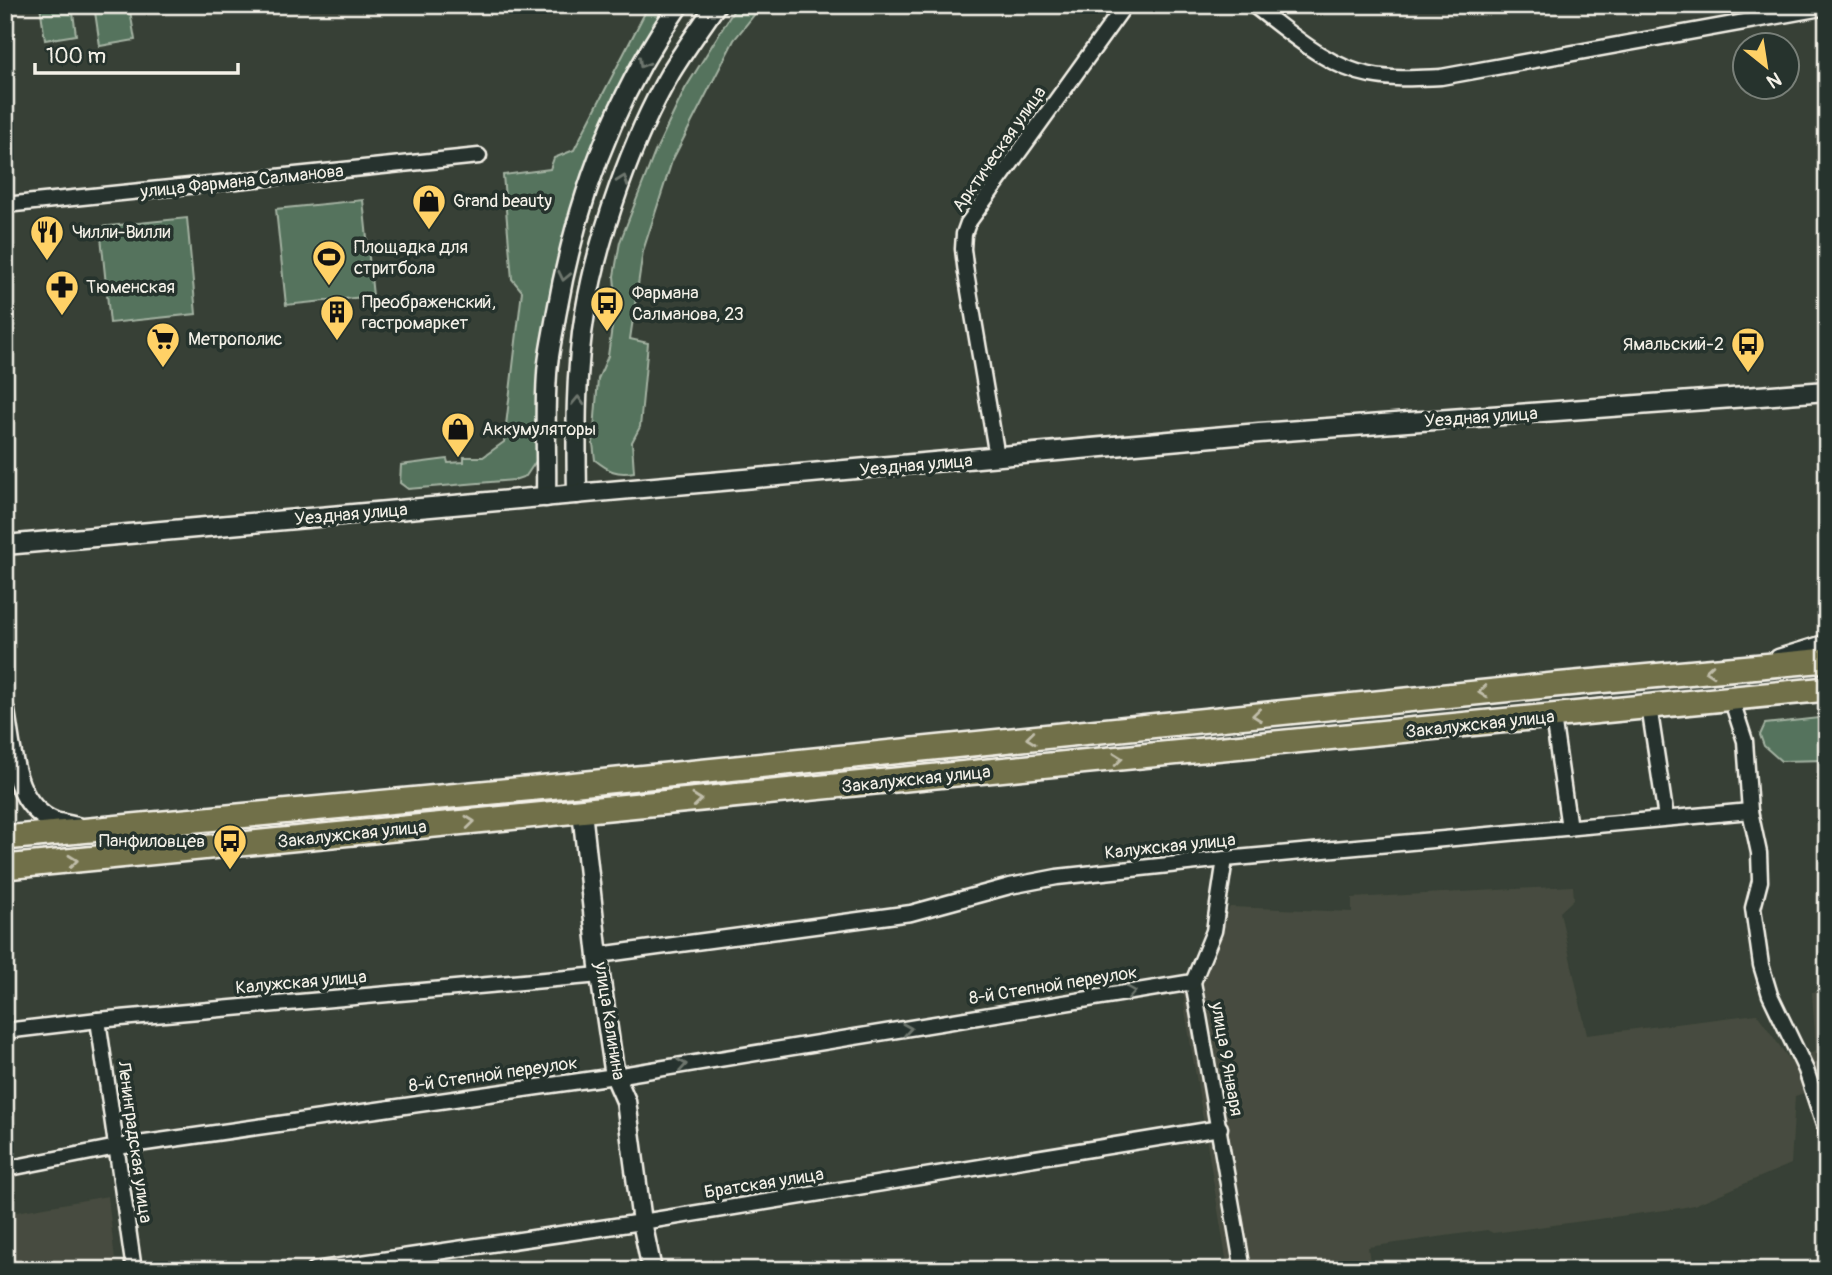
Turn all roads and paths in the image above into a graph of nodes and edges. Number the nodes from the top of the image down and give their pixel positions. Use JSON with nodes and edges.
{"nodes":[{"id":1,"x":679,"y":5,"type":"edge"},
{"id":2,"x":716,"y":5,"type":"edge"},
{"id":3,"x":1125,"y":5,"type":"edge"},
{"id":4,"x":1253,"y":5,"type":"edge"},
{"id":5,"x":1827,"y":7,"type":"edge"},
{"id":6,"x":479,"y":156,"type":"dead end"},
{"id":7,"x":5,"y":205,"type":"edge"},
{"id":8,"x":1827,"y":391,"type":"edge"},
{"id":9,"x":997,"y":457,"type":"junction"},
{"id":10,"x":577,"y":494,"type":"junction"},
{"id":11,"x":546,"y":497,"type":"junction"},
{"id":12,"x":5,"y":545,"type":"edge"},
{"id":13,"x":1827,"y":642,"type":"edge"},
{"id":14,"x":1827,"y":660,"type":"edge"},
{"id":15,"x":1748,"y":668,"type":"junction"},
{"id":16,"x":1827,"y":689,"type":"edge"},
{"id":17,"x":1731,"y":698,"type":"junction"},
{"id":18,"x":1648,"y":706,"type":"junction"},
{"id":19,"x":5,"y":711,"type":"edge"},
{"id":20,"x":1553,"y":717,"type":"junction"},
{"id":21,"x":582,"y":811,"type":"junction"},
{"id":22,"x":1750,"y":811,"type":"junction"},
{"id":23,"x":1666,"y":818,"type":"junction"},
{"id":24,"x":1569,"y":828,"type":"junction"},
{"id":25,"x":94,"y":831,"type":"junction"},
{"id":26,"x":5,"y":838,"type":"edge"},
{"id":27,"x":1225,"y":859,"type":"junction"},
{"id":28,"x":5,"y":867,"type":"edge"},
{"id":29,"x":599,"y":955,"type":"junction"},
{"id":30,"x":600,"y":975,"type":"junction"},
{"id":31,"x":1193,"y":982,"type":"junction"},
{"id":32,"x":98,"y":1020,"type":"junction"},
{"id":33,"x":5,"y":1031,"type":"edge"},
{"id":34,"x":615,"y":1076,"type":"junction"},
{"id":35,"x":1220,"y":1128,"type":"junction"},
{"id":36,"x":1827,"y":1135,"type":"edge"},
{"id":37,"x":117,"y":1147,"type":"junction"},
{"id":38,"x":5,"y":1169,"type":"edge"},
{"id":39,"x":642,"y":1222,"type":"junction"},
{"id":40,"x":134,"y":1270,"type":"edge"},
{"id":41,"x":314,"y":1270,"type":"edge"},
{"id":42,"x":652,"y":1270,"type":"edge"},
{"id":43,"x":1243,"y":1270,"type":"edge"}],
"edges":[{"from":1,"to":11,"type":"street","one_way":true},
{"from":10,"to":2,"type":"street","one_way":true},
{"from":3,"to":9,"type":"street","name":"Арктическая улица"},
{"from":4,"to":5,"type":"street"},
{"from":6,"to":7,"type":"street","name":"улица Фармана Салманова"},
{"from":8,"to":9,"type":"street","name":"Уездная улица"},
{"from":9,"to":10,"type":"street","name":"Уездная улица"},
{"from":10,"to":11,"type":"street","name":"Уездная улица"},
{"from":11,"to":12,"type":"street","name":"Уездная улица"},
{"from":13,"to":15,"type":"street"},
{"from":14,"to":15,"type":"highway"},
{"from":15,"to":25,"type":"highway","one_way":true},
{"from":16,"to":17,"type":"highway","name":"Закалужская улица"},
{"from":17,"to":18,"type":"highway","name":"Закалужская улица"},
{"from":17,"to":22,"type":"street"},
{"from":18,"to":20,"type":"highway","name":"Закалужская улица"},
{"from":18,"to":23,"type":"street"},
{"from":19,"to":25,"type":"street"},
{"from":21,"to":20,"type":"highway","name":"Закалужская улица","one_way":true},
{"from":20,"to":24,"type":"street"},
{"from":28,"to":21,"type":"highway","name":"Закалужская улица","one_way":true},
{"from":21,"to":29,"type":"street","name":"улица Калинина"},
{"from":22,"to":23,"type":"street","name":"Калужская улица"},
{"from":22,"to":36,"type":"street"},
{"from":23,"to":24,"type":"street","name":"Калужская улица"},
{"from":24,"to":27,"type":"street","name":"Калужская улица"},
{"from":25,"to":26,"type":"highway"},
{"from":27,"to":29,"type":"street","name":"Калужская улица"},
{"from":27,"to":31,"type":"street","name":"улица 9 Января"},
{"from":29,"to":30,"type":"street","name":"улица Калинина"},
{"from":30,"to":32,"type":"street","name":"Калужская улица"},
{"from":30,"to":34,"type":"street","name":"улица Калинина"},
{"from":34,"to":31,"type":"street","name":"8-й Степной переулок","one_way":true},
{"from":31,"to":35,"type":"street","name":"улица 9 Января"},
{"from":32,"to":33,"type":"street","name":"Калужская улица"},
{"from":32,"to":37,"type":"street","name":"Ленинградская улица"},
{"from":34,"to":37,"type":"street","name":"8-й Степной переулок"},
{"from":34,"to":39,"type":"street","name":"улица Калинина"},
{"from":35,"to":39,"type":"street","name":"Братская улица"},
{"from":35,"to":43,"type":"street","name":"улица 9 Января"},
{"from":37,"to":38,"type":"street","name":"8-й Степной переулок"},
{"from":37,"to":40,"type":"street","name":"Ленинградская улица"},
{"from":39,"to":41,"type":"street","name":"Братская улица"},
{"from":39,"to":42,"type":"street","name":"улица Калинина"}]}
